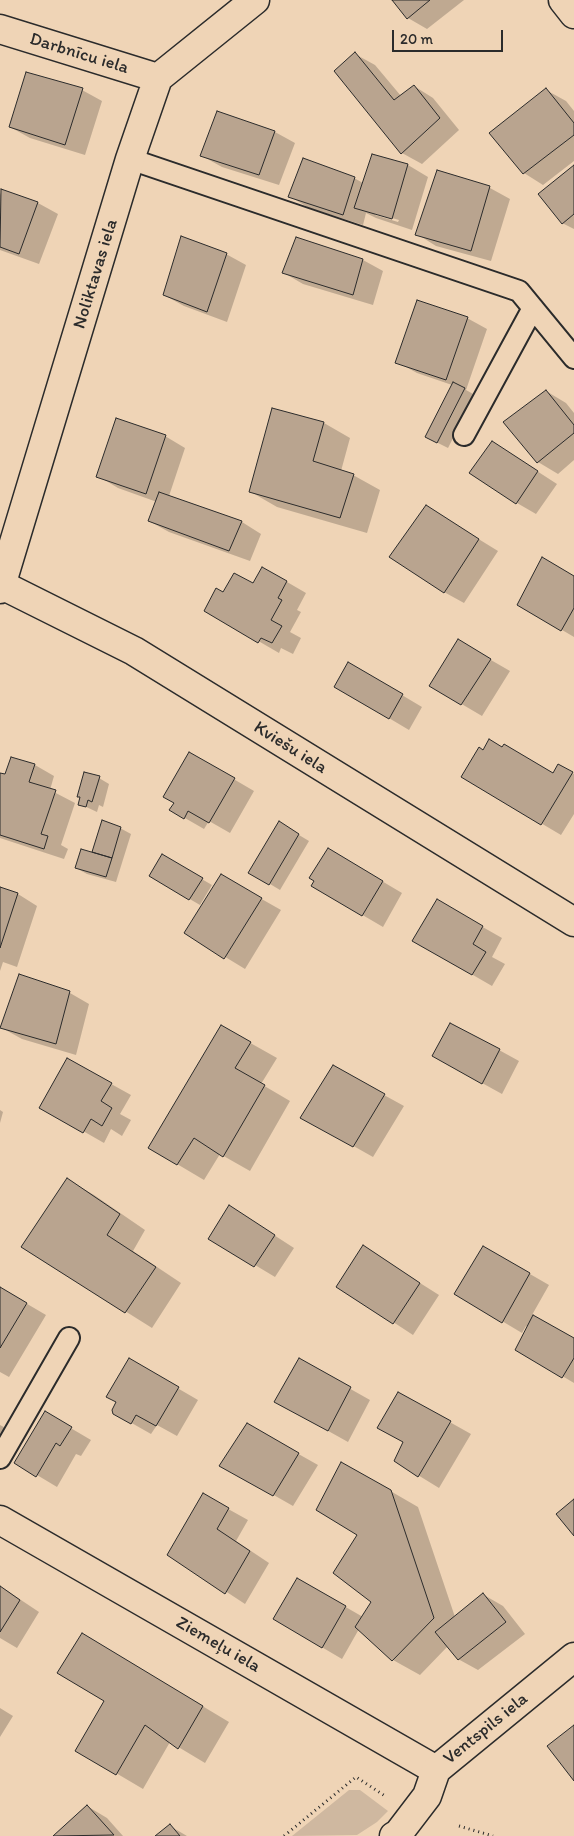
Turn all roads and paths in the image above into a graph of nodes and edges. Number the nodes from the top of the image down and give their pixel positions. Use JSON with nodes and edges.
{"nodes":[{"id":1,"x":255,"y":0,"type":"edge"},
{"id":2,"x":563,"y":0,"type":"edge"},
{"id":3,"x":574,"y":14,"type":"edge"},
{"id":4,"x":0,"y":29,"type":"edge"},
{"id":5,"x":158,"y":78,"type":"junction"},
{"id":6,"x":130,"y":159,"type":"junction"},
{"id":7,"x":533,"y":308,"type":"junction"},
{"id":8,"x":574,"y":358,"type":"edge"},
{"id":9,"x":464,"y":435,"type":"dead end"},
{"id":10,"x":0,"y":586,"type":"edge"},
{"id":11,"x":574,"y":922,"type":"edge"},
{"id":12,"x":69,"y":1338,"type":"dead end"},
{"id":13,"x":0,"y":1458,"type":"edge"},
{"id":14,"x":0,"y":1520,"type":"edge"},
{"id":15,"x":574,"y":1657,"type":"edge"},
{"id":16,"x":436,"y":1770,"type":"junction"},
{"id":17,"x":386,"y":1797,"type":"dead end"},
{"id":18,"x":459,"y":1826,"type":"dead end"},
{"id":19,"x":284,"y":1836,"type":"edge"},
{"id":20,"x":394,"y":1836,"type":"edge"},
{"id":21,"x":493,"y":1836,"type":"edge"}],
"edges":[{"from":1,"to":5,"type":"street"},
{"from":2,"to":3,"type":"street"},
{"from":4,"to":5,"type":"street","name":"Darbnīcu iela"},
{"from":5,"to":6,"type":"street","name":"Noliktavas iela"},
{"from":6,"to":7,"type":"lane"},
{"from":6,"to":10,"type":"street","name":"Noliktavas iela"},
{"from":7,"to":8,"type":"lane"},
{"from":7,"to":9,"type":"lane"},
{"from":10,"to":11,"type":"street","name":"Kviešu iela"},
{"from":12,"to":13,"type":"lane"},
{"from":14,"to":16,"type":"street","name":"Ziemeļu iela"},
{"from":15,"to":16,"type":"street","name":"Ventspils iela"},
{"from":16,"to":20,"type":"street","name":"Ventspils iela"},
{"from":17,"to":19,"type":"path"},
{"from":18,"to":21,"type":"path"}]}
